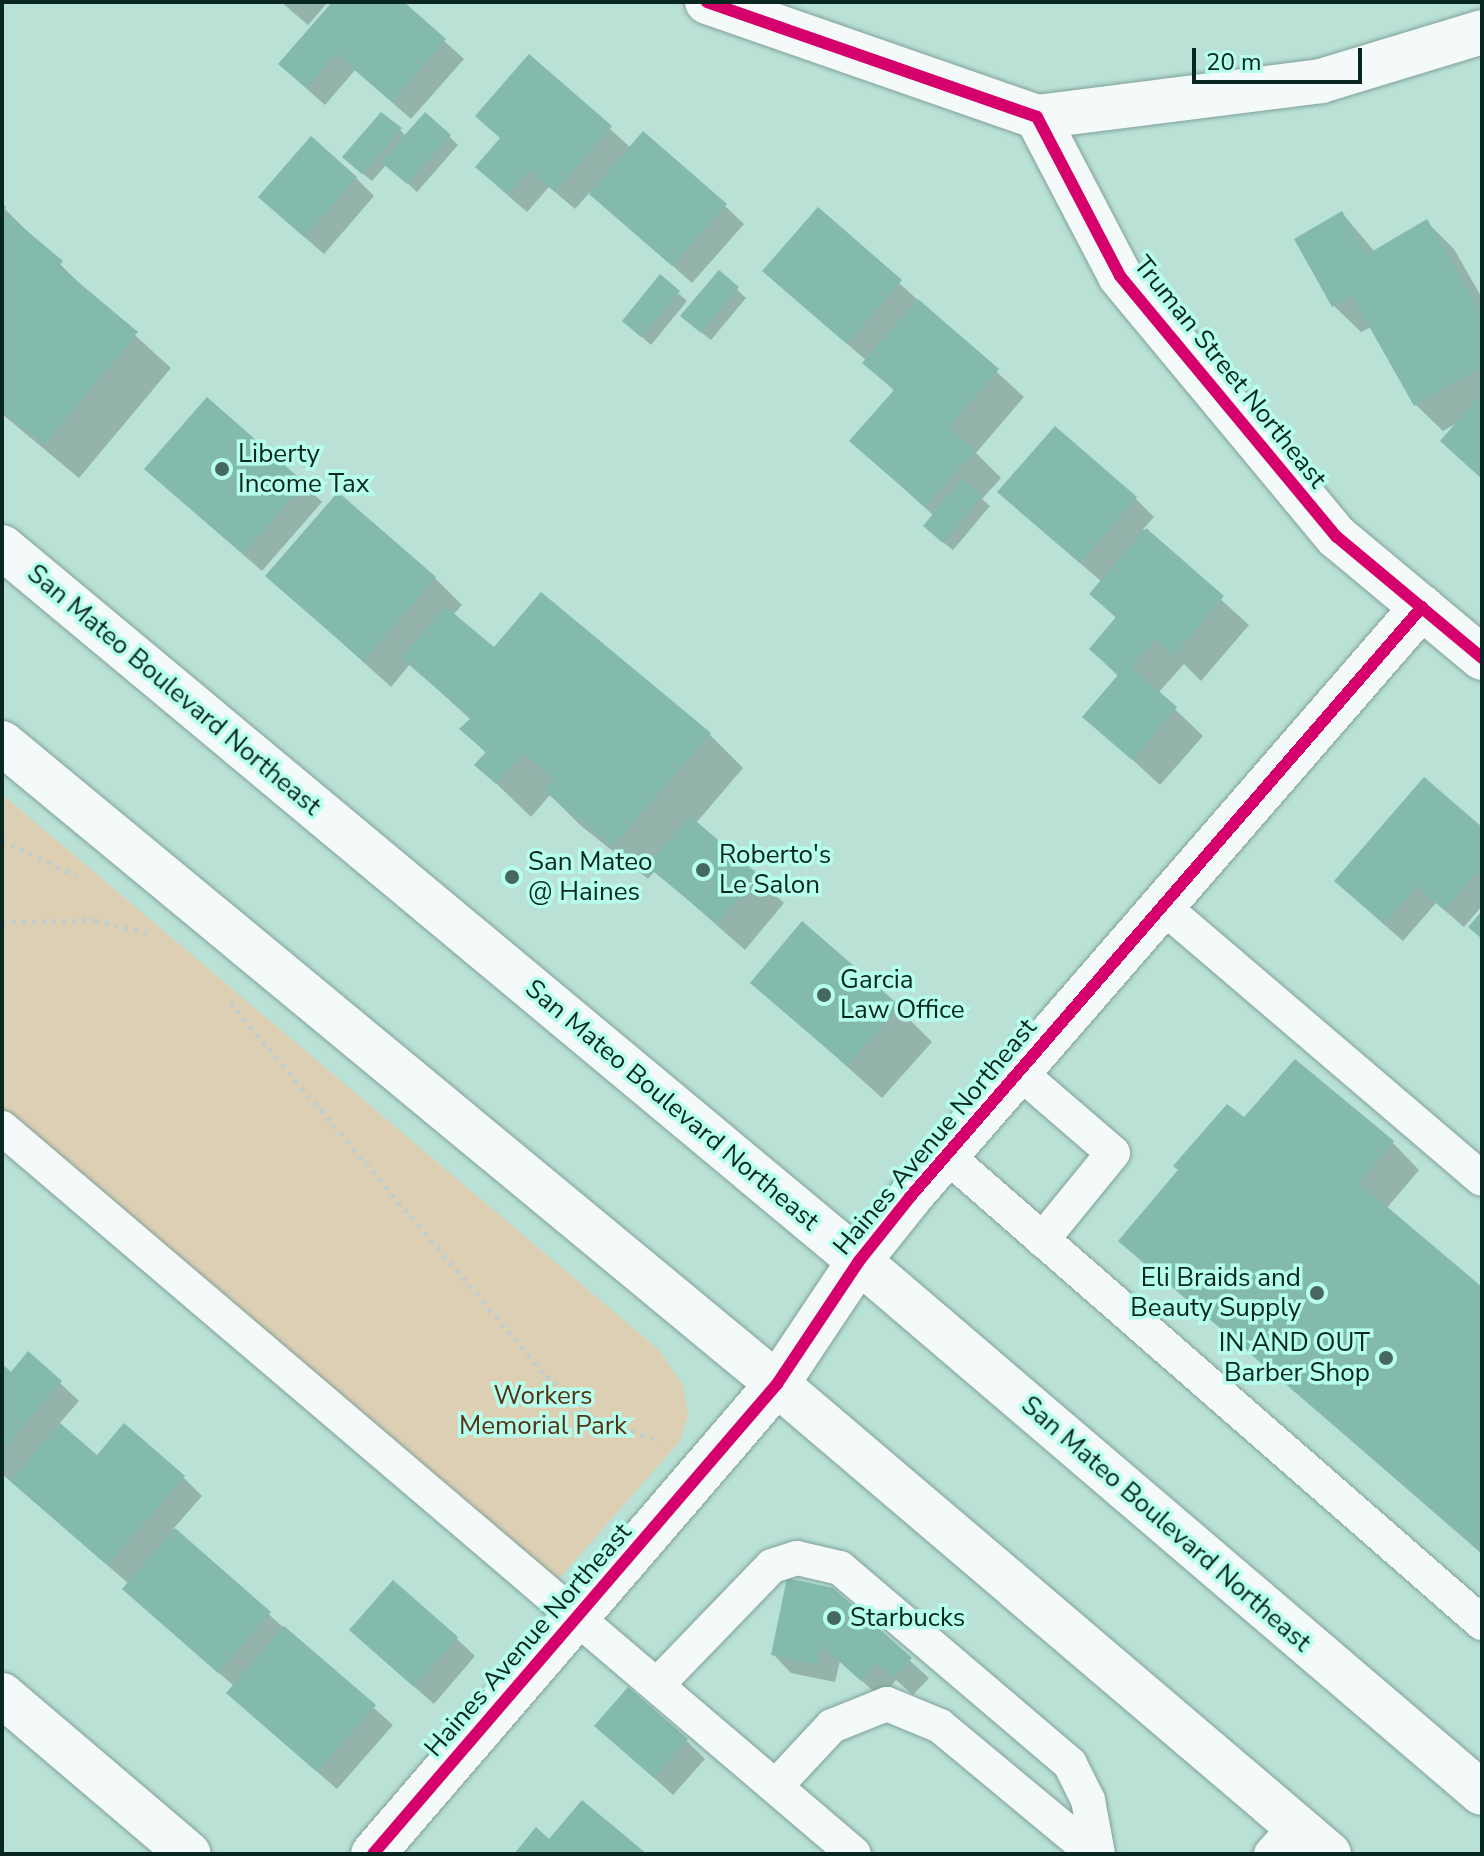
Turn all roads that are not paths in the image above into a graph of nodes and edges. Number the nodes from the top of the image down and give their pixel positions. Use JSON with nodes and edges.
{"nodes":[{"id":1,"x":707,"y":2,"type":"edge"},
{"id":2,"x":1482,"y":32,"type":"edge"},
{"id":3,"x":1037,"y":117,"type":"junction"},
{"id":4,"x":2,"y":547,"type":"edge"},
{"id":5,"x":1422,"y":607,"type":"junction"},
{"id":6,"x":1482,"y":658,"type":"edge"},
{"id":7,"x":2,"y":743,"type":"edge"},
{"id":8,"x":1160,"y":904,"type":"junction"},
{"id":9,"x":1018,"y":1071,"type":"junction"},
{"id":10,"x":2,"y":1128,"type":"edge"},
{"id":11,"x":946,"y":1155,"type":"junction"},
{"id":12,"x":1482,"y":1179,"type":"edge"},
{"id":13,"x":1042,"y":1240,"type":"junction"},
{"id":14,"x":859,"y":1261,"type":"junction"},
{"id":15,"x":777,"y":1384,"type":"junction"},
{"id":16,"x":577,"y":1617,"type":"junction"},
{"id":17,"x":1482,"y":1623,"type":"edge"},
{"id":18,"x":657,"y":1685,"type":"junction"},
{"id":19,"x":2,"y":1695,"type":"edge"},
{"id":20,"x":776,"y":1786,"type":"junction"},
{"id":21,"x":1482,"y":1793,"type":"edge"},
{"id":22,"x":1284,"y":1840,"type":"edge"},
{"id":23,"x":189,"y":1854,"type":"edge"},
{"id":24,"x":373,"y":1854,"type":"edge"},
{"id":25,"x":854,"y":1854,"type":"edge"},
{"id":26,"x":1096,"y":1854,"type":"edge"},
{"id":27,"x":1329,"y":1854,"type":"edge"}],
"edges":[{"from":1,"to":3,"type":"main road"},
{"from":2,"to":3,"type":"main road"},
{"from":3,"to":5,"type":"main road","name":"Truman Street Northeast"},
{"from":4,"to":14,"type":"main road","name":"San Mateo Boulevard Northeast"},
{"from":5,"to":6,"type":"main road","name":"Truman Street Northeast"},
{"from":5,"to":8,"type":"main road","name":"Haines Avenue Northeast"},
{"from":7,"to":15,"type":"main road"},
{"from":8,"to":9,"type":"main road","name":"Haines Avenue Northeast"},
{"from":8,"to":12,"type":"lane"},
{"from":9,"to":11,"type":"main road","name":"Haines Avenue Northeast"},
{"from":9,"to":13,"type":"lane"},
{"from":10,"to":16,"type":"lane"},
{"from":11,"to":13,"type":"lane"},
{"from":11,"to":14,"type":"main road","name":"Haines Avenue Northeast"},
{"from":13,"to":17,"type":"lane"},
{"from":14,"to":15,"type":"main road","name":"Haines Avenue Northeast"},
{"from":14,"to":21,"type":"main road","name":"San Mateo Boulevard Northeast"},
{"from":15,"to":16,"type":"main road","name":"Haines Avenue Northeast"},
{"from":15,"to":22,"type":"main road"},
{"from":16,"to":18,"type":"lane"},
{"from":16,"to":24,"type":"main road","name":"Haines Avenue Northeast"},
{"from":18,"to":20,"type":"lane"},
{"from":18,"to":26,"type":"lane"},
{"from":19,"to":23,"type":"main road"},
{"from":20,"to":25,"type":"lane"},
{"from":20,"to":26,"type":"lane"},
{"from":22,"to":27,"type":"main road"}]}
